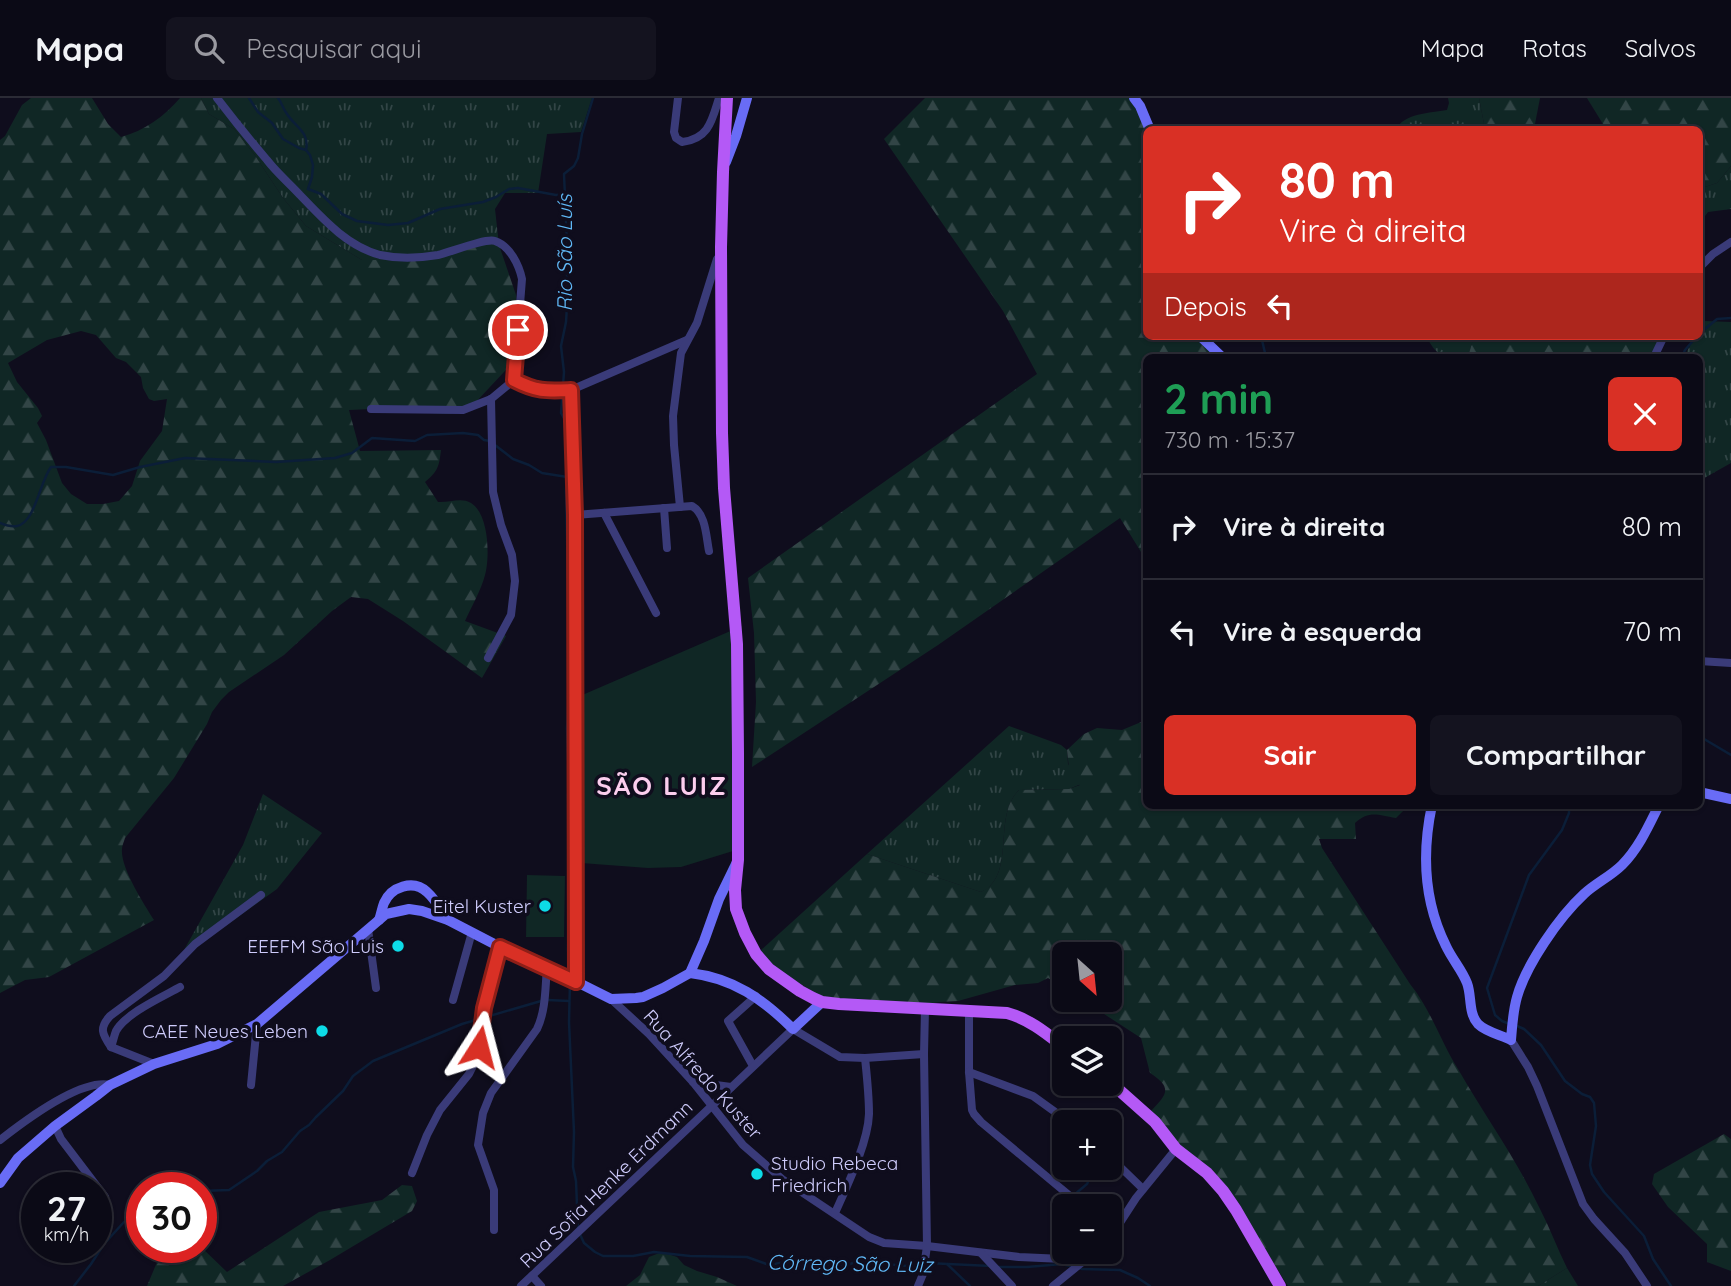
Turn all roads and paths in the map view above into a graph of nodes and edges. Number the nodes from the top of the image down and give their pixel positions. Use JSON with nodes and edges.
{"nodes":[{"id":1,"x":217,"y":98,"type":"edge"},
{"id":2,"x":678,"y":98,"type":"edge"},
{"id":3,"x":719,"y":98,"type":"edge"},
{"id":4,"x":727,"y":98,"type":"edge"},
{"id":5,"x":747,"y":98,"type":"edge"},
{"id":6,"x":1134,"y":98,"type":"edge"},
{"id":7,"x":1148,"y":126,"type":"edge"},
{"id":8,"x":723,"y":172,"type":"junction"},
{"id":9,"x":1731,"y":242,"type":"edge"},
{"id":10,"x":721,"y":247,"type":"junction"},
{"id":11,"x":1703,"y":264,"type":"edge"},
{"id":12,"x":687,"y":340,"type":"junction"},
{"id":13,"x":1204,"y":340,"type":"edge"},
{"id":14,"x":1219,"y":354,"type":"edge"},
{"id":15,"x":514,"y":380,"type":"junction"},
{"id":16,"x":567,"y":390,"type":"junction"},
{"id":17,"x":491,"y":399,"type":"junction"},
{"id":18,"x":371,"y":409,"type":"dead end"},
{"id":19,"x":680,"y":507,"type":"junction"},
{"id":20,"x":664,"y":508,"type":"junction"},
{"id":21,"x":604,"y":513,"type":"junction"},
{"id":22,"x":575,"y":515,"type":"junction"},
{"id":23,"x":667,"y":548,"type":"dead end"},
{"id":24,"x":709,"y":551,"type":"dead end"},
{"id":25,"x":656,"y":613,"type":"dead end"},
{"id":26,"x":488,"y":658,"type":"dead end"},
{"id":27,"x":1703,"y":661,"type":"edge"},
{"id":28,"x":1731,"y":663,"type":"edge"},
{"id":29,"x":1703,"y":793,"type":"edge"},
{"id":30,"x":1731,"y":799,"type":"edge"},
{"id":31,"x":1431,"y":809,"type":"edge"},
{"id":32,"x":1657,"y":809,"type":"edge"},
{"id":33,"x":738,"y":860,"type":"junction"},
{"id":34,"x":406,"y":886,"type":"junction"},
{"id":35,"x":427,"y":891,"type":"junction"},
{"id":36,"x":261,"y":895,"type":"dead end"},
{"id":37,"x":406,"y":910,"type":"junction"},
{"id":38,"x":422,"y":911,"type":"junction"},
{"id":39,"x":447,"y":919,"type":"junction"},
{"id":40,"x":374,"y":926,"type":"junction"},
{"id":41,"x":472,"y":932,"type":"junction"},
{"id":42,"x":500,"y":947,"type":"junction"},
{"id":43,"x":552,"y":970,"type":"junction"},
{"id":44,"x":690,"y":973,"type":"junction"},
{"id":45,"x":575,"y":981,"type":"junction"},
{"id":46,"x":180,"y":986,"type":"dead end"},
{"id":47,"x":376,"y":988,"type":"dead end"},
{"id":48,"x":756,"y":996,"type":"junction"},
{"id":49,"x":611,"y":999,"type":"junction"},
{"id":50,"x":453,"y":1000,"type":"dead end"},
{"id":51,"x":822,"y":1002,"type":"junction"},
{"id":52,"x":925,"y":1009,"type":"junction"},
{"id":53,"x":968,"y":1011,"type":"junction"},
{"id":54,"x":257,"y":1024,"type":"junction"},
{"id":55,"x":793,"y":1029,"type":"junction"},
{"id":56,"x":1052,"y":1038,"type":"edge"},
{"id":57,"x":1511,"y":1040,"type":"junction"},
{"id":58,"x":111,"y":1047,"type":"junction"},
{"id":59,"x":924,"y":1054,"type":"junction"},
{"id":60,"x":865,"y":1058,"type":"junction"},
{"id":61,"x":154,"y":1064,"type":"junction"},
{"id":62,"x":753,"y":1066,"type":"junction"},
{"id":63,"x":969,"y":1072,"type":"junction"},
{"id":64,"x":693,"y":1083,"type":"junction"},
{"id":65,"x":110,"y":1085,"type":"junction"},
{"id":66,"x":251,"y":1085,"type":"dead end"},
{"id":67,"x":731,"y":1087,"type":"junction"},
{"id":68,"x":1122,"y":1093,"type":"edge"},
{"id":69,"x":712,"y":1105,"type":"junction"},
{"id":70,"x":1052,"y":1110,"type":"edge"},
{"id":71,"x":55,"y":1126,"type":"junction"},
{"id":72,"x":0,"y":1140,"type":"edge"},
{"id":73,"x":1176,"y":1149,"type":"junction"},
{"id":74,"x":1122,"y":1169,"type":"edge"},
{"id":75,"x":86,"y":1172,"type":"edge"},
{"id":76,"x":412,"y":1173,"type":"dead end"},
{"id":77,"x":0,"y":1183,"type":"edge"},
{"id":78,"x":1143,"y":1189,"type":"junction"},
{"id":79,"x":1068,"y":1194,"type":"edge"},
{"id":80,"x":835,"y":1213,"type":"junction"},
{"id":81,"x":1122,"y":1218,"type":"edge"},
{"id":82,"x":494,"y":1230,"type":"dead end"},
{"id":83,"x":927,"y":1250,"type":"junction"},
{"id":84,"x":981,"y":1253,"type":"junction"},
{"id":85,"x":1052,"y":1258,"type":"edge"},
{"id":86,"x":1080,"y":1264,"type":"edge"},
{"id":87,"x":532,"y":1276,"type":"junction"},
{"id":88,"x":521,"y":1286,"type":"edge"},
{"id":89,"x":541,"y":1286,"type":"edge"},
{"id":90,"x":918,"y":1286,"type":"edge"},
{"id":91,"x":1012,"y":1286,"type":"edge"},
{"id":92,"x":1052,"y":1286,"type":"edge"},
{"id":93,"x":1280,"y":1286,"type":"edge"},
{"id":94,"x":1647,"y":1286,"type":"edge"}],
"edges":[{"from":1,"to":15,"type":"street"},
{"from":2,"to":3,"type":"street"},
{"from":4,"to":8,"type":"main road"},
{"from":5,"to":8,"type":"street"},
{"from":6,"to":7,"type":"street"},
{"from":8,"to":10,"type":"main road"},
{"from":9,"to":11,"type":"street"},
{"from":10,"to":12,"type":"street"},
{"from":10,"to":33,"type":"main road"},
{"from":12,"to":16,"type":"street"},
{"from":12,"to":19,"type":"street"},
{"from":13,"to":14,"type":"street"},
{"from":15,"to":16,"type":"street"},
{"from":15,"to":17,"type":"street"},
{"from":16,"to":22,"type":"street"},
{"from":17,"to":18,"type":"street"},
{"from":17,"to":26,"type":"street"},
{"from":19,"to":20,"type":"street"},
{"from":19,"to":24,"type":"street"},
{"from":20,"to":21,"type":"street"},
{"from":20,"to":23,"type":"street"},
{"from":21,"to":22,"type":"street"},
{"from":21,"to":25,"type":"street"},
{"from":22,"to":45,"type":"street"},
{"from":27,"to":28,"type":"street"},
{"from":29,"to":30,"type":"street"},
{"from":31,"to":57,"type":"street"},
{"from":32,"to":57,"type":"street"},
{"from":33,"to":44,"type":"street"},
{"from":33,"to":51,"type":"main road"},
{"from":34,"to":35,"type":"street"},
{"from":34,"to":37,"type":"street"},
{"from":34,"to":40,"type":"street"},
{"from":35,"to":38,"type":"street"},
{"from":35,"to":39,"type":"street"},
{"from":36,"to":58,"type":"street"},
{"from":37,"to":38,"type":"street"},
{"from":37,"to":40,"type":"street"},
{"from":38,"to":39,"type":"street"},
{"from":39,"to":41,"type":"street"},
{"from":40,"to":47,"type":"street"},
{"from":40,"to":54,"type":"street"},
{"from":41,"to":42,"type":"street"},
{"from":41,"to":50,"type":"street"},
{"from":42,"to":43,"type":"street"},
{"from":42,"to":76,"type":"street"},
{"from":43,"to":45,"type":"street"},
{"from":43,"to":82,"type":"street"},
{"from":44,"to":48,"type":"street"},
{"from":44,"to":49,"type":"street"},
{"from":45,"to":49,"type":"street"},
{"from":46,"to":58,"type":"street"},
{"from":48,"to":55,"type":"street"},
{"from":48,"to":62,"type":"street"},
{"from":49,"to":64,"type":"street","name":"Rua Alfredo Kuster"},
{"from":51,"to":52,"type":"main road"},
{"from":51,"to":55,"type":"street"},
{"from":52,"to":53,"type":"main road"},
{"from":52,"to":59,"type":"street"},
{"from":53,"to":56,"type":"main road"},
{"from":53,"to":63,"type":"street"},
{"from":54,"to":61,"type":"street"},
{"from":54,"to":66,"type":"street"},
{"from":55,"to":60,"type":"street"},
{"from":55,"to":62,"type":"street","name":"Rua Sofia Henke Erdmann"},
{"from":57,"to":94,"type":"street"},
{"from":58,"to":61,"type":"street"},
{"from":59,"to":60,"type":"street"},
{"from":59,"to":83,"type":"street"},
{"from":60,"to":80,"type":"street"},
{"from":61,"to":65,"type":"street"},
{"from":62,"to":67,"type":"street","name":"Rua Sofia Henke Erdmann"},
{"from":63,"to":70,"type":"street"},
{"from":63,"to":79,"type":"street"},
{"from":64,"to":67,"type":"street"},
{"from":64,"to":69,"type":"street","name":"Rua Alfredo Kuster"},
{"from":65,"to":71,"type":"street"},
{"from":65,"to":72,"type":"street"},
{"from":67,"to":69,"type":"street","name":"Rua Sofia Henke Erdmann"},
{"from":68,"to":73,"type":"main road"},
{"from":69,"to":80,"type":"street","name":"Rua Alfredo Kuster"},
{"from":69,"to":87,"type":"street","name":"Rua Sofia Henke Erdmann"},
{"from":71,"to":75,"type":"street"},
{"from":71,"to":77,"type":"street"},
{"from":73,"to":78,"type":"street"},
{"from":73,"to":93,"type":"main road"},
{"from":74,"to":78,"type":"street"},
{"from":78,"to":81,"type":"street"},
{"from":80,"to":83,"type":"street","name":"Rua Alfredo Kuster"},
{"from":83,"to":84,"type":"street","name":"Rua Alfredo Kuster"},
{"from":83,"to":90,"type":"street"},
{"from":84,"to":85,"type":"street","name":"Rua Alfredo Kuster"},
{"from":84,"to":91,"type":"street"},
{"from":86,"to":92,"type":"street"},
{"from":87,"to":88,"type":"street","name":"Rua Sofia Henke Erdmann"},
{"from":87,"to":89,"type":"street"}]}
